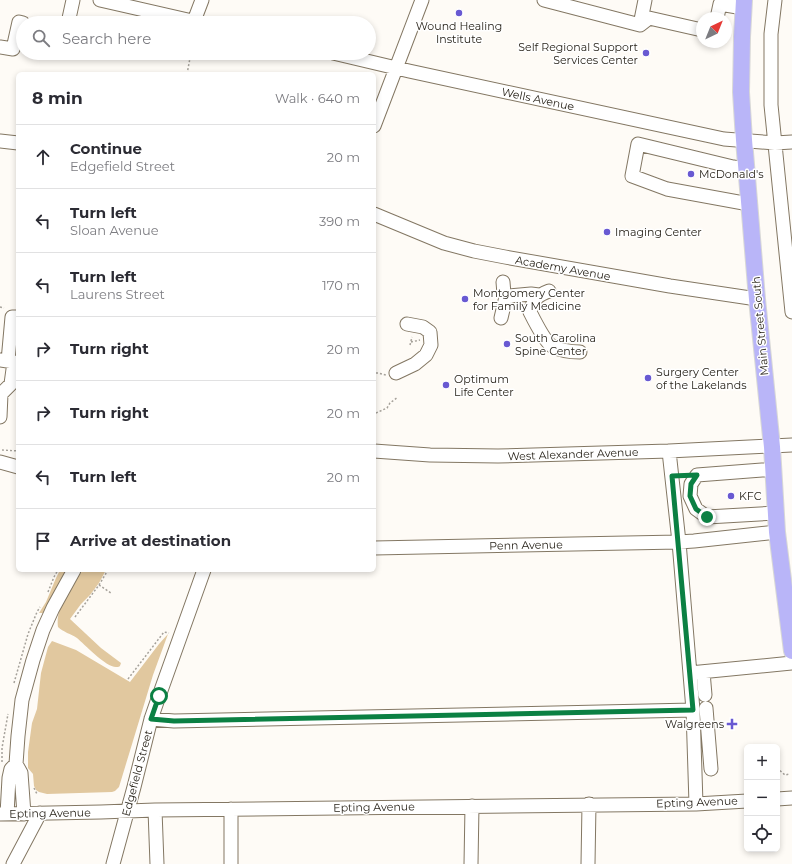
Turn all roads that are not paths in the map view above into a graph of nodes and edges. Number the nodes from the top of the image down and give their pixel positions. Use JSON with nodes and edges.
{"nodes":[{"id":1,"x":73,"y":0,"type":"edge"},
{"id":2,"x":100,"y":0,"type":"edge"},
{"id":3,"x":202,"y":0,"type":"edge"},
{"id":4,"x":422,"y":0,"type":"edge"},
{"id":5,"x":544,"y":0,"type":"edge"},
{"id":6,"x":645,"y":0,"type":"edge"},
{"id":7,"x":775,"y":0,"type":"edge"},
{"id":8,"x":744,"y":4,"type":"edge"},
{"id":9,"x":718,"y":12,"type":"edge"},
{"id":10,"x":70,"y":16,"type":"edge"},
{"id":11,"x":171,"y":16,"type":"edge"},
{"id":12,"x":199,"y":16,"type":"edge"},
{"id":13,"x":640,"y":25,"type":"junction"},
{"id":14,"x":696,"y":29,"type":"edge"},
{"id":15,"x":16,"y":36,"type":"edge"},
{"id":16,"x":0,"y":47,"type":"edge"},
{"id":17,"x":362,"y":60,"type":"edge"},
{"id":18,"x":396,"y":68,"type":"junction"},
{"id":19,"x":376,"y":121,"type":"edge"},
{"id":20,"x":642,"y":122,"type":"junction"},
{"id":21,"x":744,"y":140,"type":"junction"},
{"id":22,"x":0,"y":141,"type":"edge"},
{"id":23,"x":792,"y":142,"type":"edge"},
{"id":24,"x":16,"y":143,"type":"edge"},
{"id":25,"x":775,"y":143,"type":"junction"},
{"id":26,"x":638,"y":144,"type":"junction"},
{"id":27,"x":746,"y":169,"type":"junction"},
{"id":28,"x":749,"y":204,"type":"junction"},
{"id":29,"x":376,"y":215,"type":"edge"},
{"id":30,"x":503,"y":282,"type":"dead end"},
{"id":31,"x":508,"y":298,"type":"junction"},
{"id":32,"x":757,"y":298,"type":"junction"},
{"id":33,"x":792,"y":312,"type":"edge"},
{"id":34,"x":16,"y":317,"type":"edge"},
{"id":35,"x":501,"y":318,"type":"dead end"},
{"id":36,"x":407,"y":324,"type":"dead end"},
{"id":37,"x":580,"y":352,"type":"dead end"},
{"id":38,"x":10,"y":362,"type":"edge"},
{"id":39,"x":396,"y":373,"type":"dead end"},
{"id":40,"x":0,"y":417,"type":"edge"},
{"id":41,"x":792,"y":445,"type":"edge"},
{"id":42,"x":772,"y":447,"type":"junction"},
{"id":43,"x":376,"y":451,"type":"edge"},
{"id":44,"x":669,"y":451,"type":"junction"},
{"id":45,"x":0,"y":462,"type":"edge"},
{"id":46,"x":16,"y":466,"type":"edge"},
{"id":47,"x":774,"y":470,"type":"junction"},
{"id":48,"x":697,"y":475,"type":"junction"},
{"id":49,"x":672,"y":476,"type":"junction"},
{"id":50,"x":776,"y":513,"type":"junction"},
{"id":51,"x":778,"y":532,"type":"junction"},
{"id":52,"x":679,"y":542,"type":"junction"},
{"id":53,"x":376,"y":548,"type":"edge"},
{"id":54,"x":73,"y":572,"type":"edge"},
{"id":55,"x":203,"y":572,"type":"edge"},
{"id":56,"x":791,"y":625,"type":"edge"},
{"id":57,"x":792,"y":651,"type":"edge"},
{"id":58,"x":792,"y":663,"type":"edge"},
{"id":59,"x":696,"y":672,"type":"junction"},
{"id":60,"x":701,"y":704,"type":"junction"},
{"id":61,"x":151,"y":719,"type":"junction"},
{"id":62,"x":16,"y":764,"type":"junction"},
{"id":63,"x":711,"y":769,"type":"dead end"},
{"id":64,"x":792,"y":798,"type":"edge"},
{"id":65,"x":780,"y":799,"type":"edge"},
{"id":66,"x":744,"y":801,"type":"edge"},
{"id":67,"x":589,"y":804,"type":"junction"},
{"id":68,"x":696,"y":804,"type":"junction"},
{"id":69,"x":472,"y":806,"type":"junction"},
{"id":70,"x":231,"y":809,"type":"junction"},
{"id":71,"x":155,"y":810,"type":"junction"},
{"id":72,"x":127,"y":811,"type":"junction"},
{"id":73,"x":3,"y":814,"type":"edge"},
{"id":74,"x":24,"y":814,"type":"junction"},
{"id":75,"x":40,"y":814,"type":"junction"},
{"id":76,"x":13,"y":864,"type":"edge"},
{"id":77,"x":113,"y":864,"type":"edge"},
{"id":78,"x":157,"y":864,"type":"edge"},
{"id":79,"x":232,"y":864,"type":"edge"},
{"id":80,"x":471,"y":864,"type":"edge"},
{"id":81,"x":588,"y":864,"type":"edge"}],
"edges":[{"from":1,"to":10,"type":"street"},
{"from":2,"to":11,"type":"street"},
{"from":3,"to":12,"type":"street"},
{"from":4,"to":18,"type":"street"},
{"from":5,"to":13,"type":"street"},
{"from":6,"to":13,"type":"street"},
{"from":7,"to":25,"type":"street"},
{"from":8,"to":9,"type":"street"},
{"from":8,"to":21,"type":"main road","name":"Main Street South"},
{"from":13,"to":14,"type":"street"},
{"from":15,"to":16,"type":"street"},
{"from":17,"to":18,"type":"street","name":"Wells Avenue"},
{"from":18,"to":19,"type":"street"},
{"from":18,"to":20,"type":"street","name":"Wells Avenue"},
{"from":20,"to":21,"type":"street","name":"Wells Avenue"},
{"from":20,"to":26,"type":"street"},
{"from":21,"to":25,"type":"street","name":"Wells Avenue"},
{"from":21,"to":27,"type":"main road","name":"Main Street South"},
{"from":22,"to":24,"type":"street"},
{"from":23,"to":25,"type":"street","name":"Wells Avenue"},
{"from":25,"to":33,"type":"street"},
{"from":26,"to":27,"type":"street"},
{"from":26,"to":28,"type":"street"},
{"from":27,"to":28,"type":"main road","name":"Main Street South"},
{"from":28,"to":32,"type":"main road","name":"Main Street South"},
{"from":29,"to":32,"type":"street","name":"Academy Avenue"},
{"from":30,"to":31,"type":"street"},
{"from":31,"to":35,"type":"street"},
{"from":31,"to":37,"type":"street"},
{"from":32,"to":42,"type":"main road","name":"Main Street South"},
{"from":34,"to":38,"type":"street"},
{"from":36,"to":39,"type":"street"},
{"from":38,"to":40,"type":"street"},
{"from":41,"to":42,"type":"street","name":"West Alexander Avenue"},
{"from":42,"to":44,"type":"street","name":"West Alexander Avenue"},
{"from":42,"to":47,"type":"main road","name":"Main Street South"},
{"from":43,"to":44,"type":"street","name":"West Alexander Avenue"},
{"from":44,"to":49,"type":"street"},
{"from":45,"to":46,"type":"street"},
{"from":47,"to":48,"type":"street"},
{"from":47,"to":50,"type":"main road","name":"Main Street South"},
{"from":48,"to":49,"type":"street"},
{"from":48,"to":50,"type":"street"},
{"from":49,"to":52,"type":"street"},
{"from":50,"to":51,"type":"main road","name":"Main Street South"},
{"from":51,"to":52,"type":"street","name":"Penn Avenue"},
{"from":51,"to":56,"type":"main road","name":"Main Street South"},
{"from":52,"to":53,"type":"street","name":"Penn Avenue"},
{"from":52,"to":59,"type":"street"},
{"from":54,"to":62,"type":"street"},
{"from":55,"to":61,"type":"street","name":"Edgefield Street"},
{"from":56,"to":57,"type":"main road","name":"Main Street South"},
{"from":58,"to":59,"type":"street"},
{"from":59,"to":60,"type":"street"},
{"from":59,"to":60,"type":"street"},
{"from":60,"to":61,"type":"street"},
{"from":60,"to":63,"type":"street"},
{"from":60,"to":68,"type":"street"},
{"from":61,"to":72,"type":"street","name":"Edgefield Street"},
{"from":62,"to":73,"type":"street"},
{"from":62,"to":74,"type":"street"},
{"from":64,"to":65,"type":"street"},
{"from":66,"to":68,"type":"street","name":"Epting Avenue"},
{"from":67,"to":68,"type":"street","name":"Epting Avenue"},
{"from":67,"to":69,"type":"street","name":"Epting Avenue"},
{"from":67,"to":81,"type":"street"},
{"from":69,"to":70,"type":"street","name":"Epting Avenue"},
{"from":69,"to":80,"type":"street"},
{"from":70,"to":71,"type":"street","name":"Epting Avenue"},
{"from":70,"to":79,"type":"street"},
{"from":71,"to":72,"type":"street","name":"Epting Avenue"},
{"from":71,"to":78,"type":"street"},
{"from":72,"to":75,"type":"street","name":"Epting Avenue"},
{"from":72,"to":77,"type":"street","name":"Edgefield Street"},
{"from":73,"to":74,"type":"street","name":"Epting Avenue"},
{"from":74,"to":75,"type":"street","name":"Epting Avenue"},
{"from":75,"to":76,"type":"street"}]}
